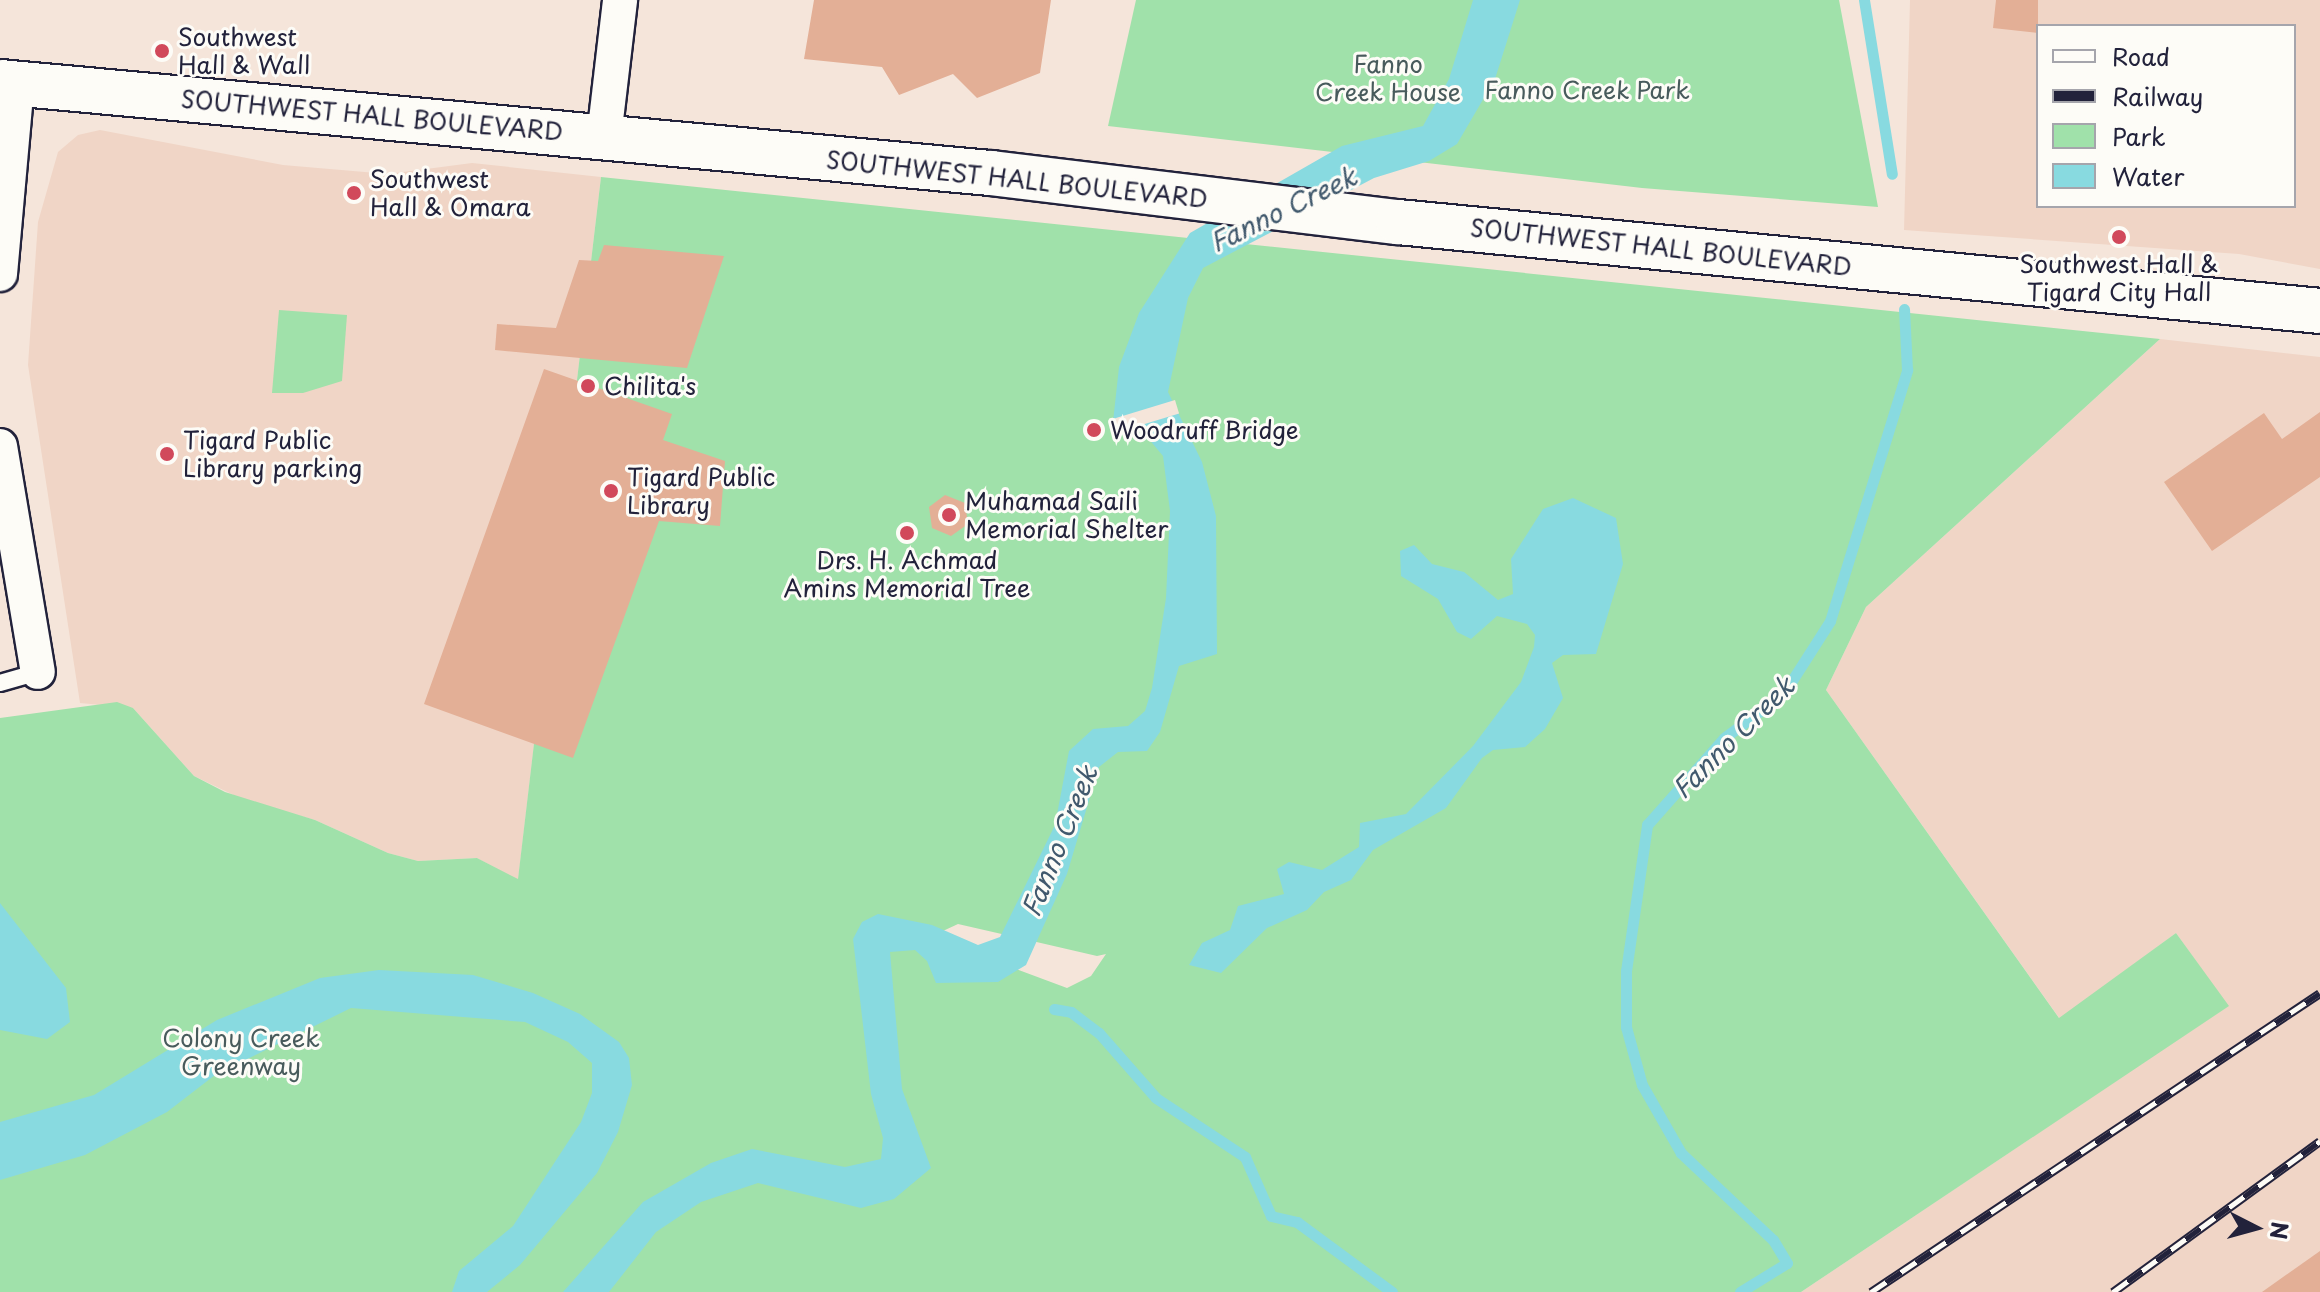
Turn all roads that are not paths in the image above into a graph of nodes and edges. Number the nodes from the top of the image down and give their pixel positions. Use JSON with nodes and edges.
{"nodes":[{"id":1,"x":620,"y":0,"type":"edge"},
{"id":2,"x":9,"y":82,"type":"edge"},
{"id":3,"x":604,"y":137,"type":"junction"},
{"id":4,"x":0,"y":274,"type":"edge"},
{"id":5,"x":2320,"y":311,"type":"edge"},
{"id":6,"x":0,"y":446,"type":"edge"},
{"id":7,"x":38,"y":672,"type":"joint"},
{"id":8,"x":0,"y":683,"type":"edge"}],
"edges":[{"from":1,"to":3,"type":"street"},
{"from":2,"to":3,"type":"main road","name":"SOUTHWEST HALL BOULEVARD"},
{"from":2,"to":4,"type":"street"},
{"from":3,"to":5,"type":"main road","name":"SOUTHWEST HALL BOULEVARD"},
{"from":6,"to":7,"type":"street"},
{"from":7,"to":8,"type":"lane"}]}
